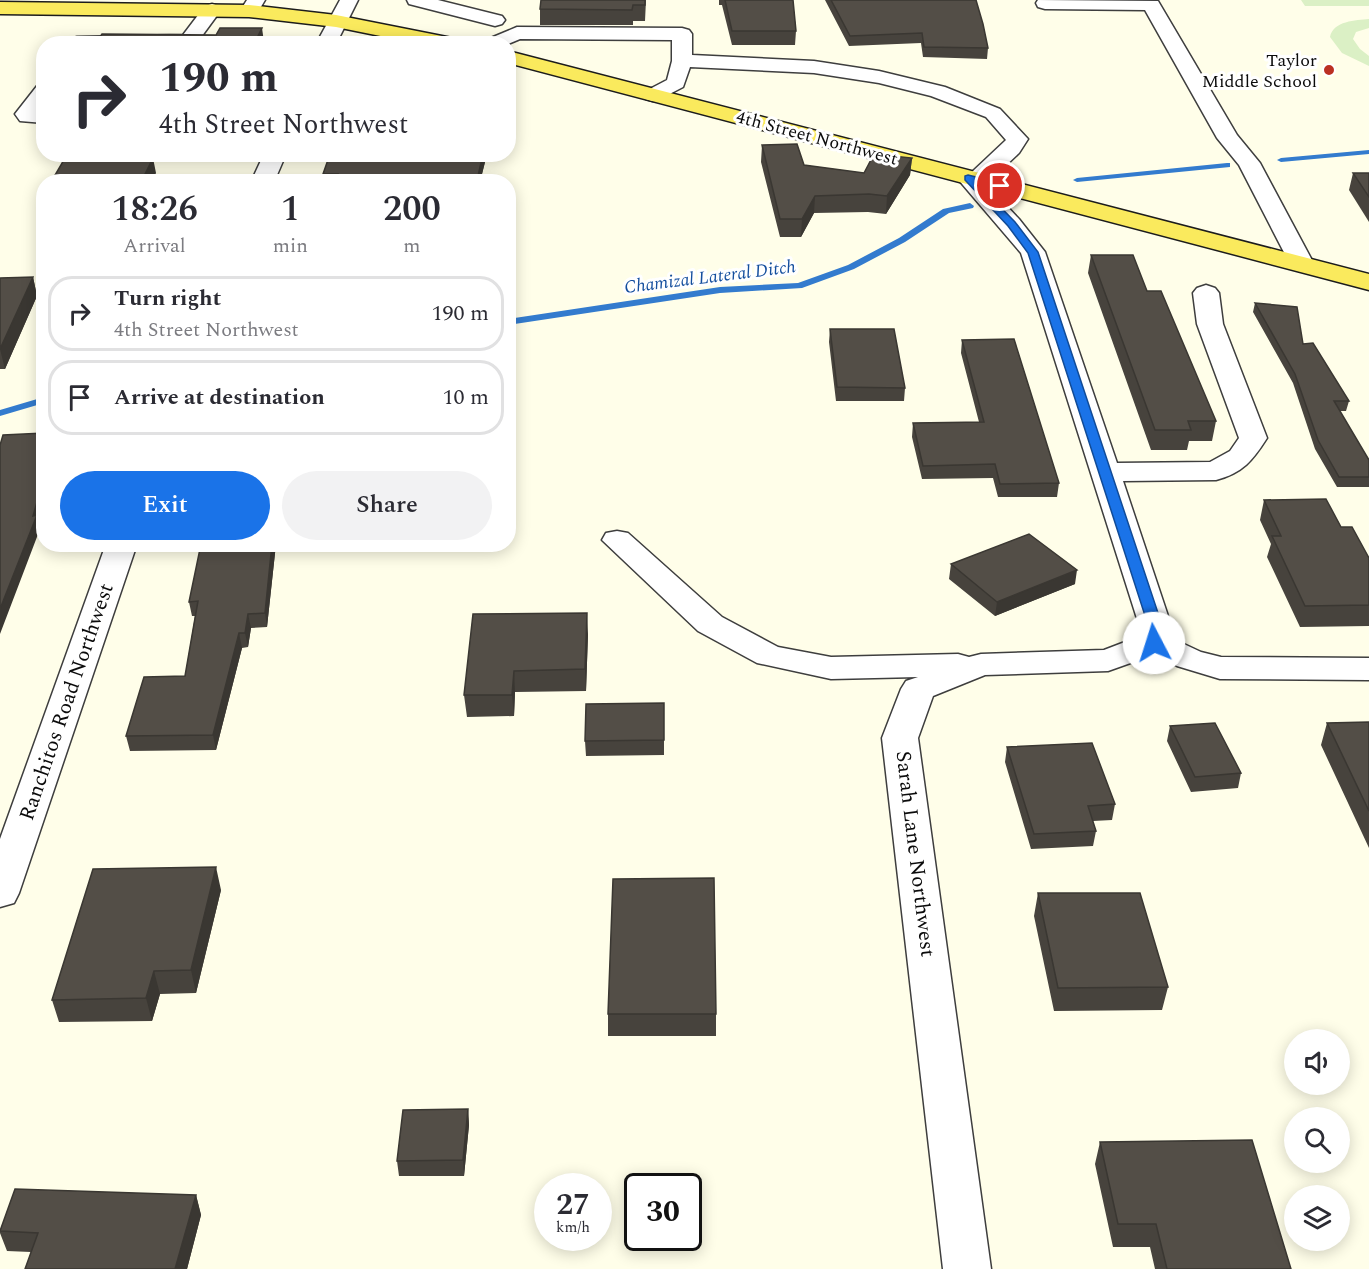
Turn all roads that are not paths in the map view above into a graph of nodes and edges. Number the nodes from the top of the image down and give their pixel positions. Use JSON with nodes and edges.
{"nodes":[{"id":1,"x":349,"y":0,"type":"edge"},
{"id":2,"x":416,"y":0,"type":"edge"},
{"id":3,"x":501,"y":0,"type":"edge"},
{"id":4,"x":1044,"y":3,"type":"dead end"},
{"id":5,"x":1149,"y":3,"type":"edge"},
{"id":6,"x":252,"y":5,"type":"edge"},
{"id":7,"x":0,"y":8,"type":"edge"},
{"id":8,"x":101,"y":9,"type":"junction"},
{"id":9,"x":212,"y":10,"type":"junction"},
{"id":10,"x":495,"y":20,"type":"junction"},
{"id":11,"x":336,"y":21,"type":"junction"},
{"id":12,"x":516,"y":33,"type":"junction"},
{"id":13,"x":82,"y":36,"type":"edge"},
{"id":14,"x":191,"y":36,"type":"edge"},
{"id":15,"x":329,"y":36,"type":"edge"},
{"id":16,"x":412,"y":36,"type":"edge"},
{"id":17,"x":510,"y":36,"type":"edge"},
{"id":18,"x":516,"y":59,"type":"edge"},
{"id":19,"x":682,"y":61,"type":"junction"},
{"id":20,"x":654,"y":95,"type":"junction"},
{"id":21,"x":36,"y":101,"type":"edge"},
{"id":22,"x":36,"y":116,"type":"edge"},
{"id":23,"x":973,"y":179,"type":"junction"},
{"id":24,"x":1302,"y":264,"type":"junction"},
{"id":25,"x":1369,"y":282,"type":"edge"},
{"id":26,"x":1206,"y":293,"type":"dead end"},
{"id":27,"x":1104,"y":472,"type":"junction"},
{"id":28,"x":617,"y":540,"type":"dead end"},
{"id":29,"x":119,"y":552,"type":"edge"},
{"id":30,"x":1154,"y":643,"type":"junction"},
{"id":31,"x":981,"y":665,"type":"junction"},
{"id":32,"x":1369,"y":669,"type":"edge"},
{"id":33,"x":0,"y":893,"type":"edge"},
{"id":34,"x":967,"y":1269,"type":"edge"}],
"edges":[{"from":1,"to":11,"type":"street"},
{"from":2,"to":10,"type":"street"},
{"from":3,"to":10,"type":"street"},
{"from":4,"to":5,"type":"street"},
{"from":5,"to":24,"type":"street"},
{"from":6,"to":9,"type":"main road"},
{"from":6,"to":11,"type":"main road"},
{"from":7,"to":8,"type":"main road"},
{"from":8,"to":9,"type":"main road"},
{"from":8,"to":13,"type":"street"},
{"from":9,"to":14,"type":"street"},
{"from":10,"to":12,"type":"street"},
{"from":11,"to":15,"type":"street"},
{"from":11,"to":16,"type":"main road"},
{"from":12,"to":17,"type":"street"},
{"from":12,"to":19,"type":"street"},
{"from":18,"to":20,"type":"main road","name":"4th Street Northwest"},
{"from":19,"to":20,"type":"street"},
{"from":19,"to":23,"type":"street"},
{"from":20,"to":23,"type":"main road","name":"4th Street Northwest"},
{"from":21,"to":22,"type":"street"},
{"from":23,"to":24,"type":"main road","name":"4th Street Northwest"},
{"from":23,"to":27,"type":"street"},
{"from":24,"to":25,"type":"main road","name":"4th Street Northwest"},
{"from":26,"to":27,"type":"street"},
{"from":27,"to":30,"type":"street"},
{"from":28,"to":31,"type":"street"},
{"from":29,"to":33,"type":"street","name":"Ranchitos Road Northwest"},
{"from":30,"to":31,"type":"street","name":"Sarah Lane Northwest"},
{"from":30,"to":32,"type":"street"},
{"from":31,"to":34,"type":"street","name":"Sarah Lane Northwest"}]}
